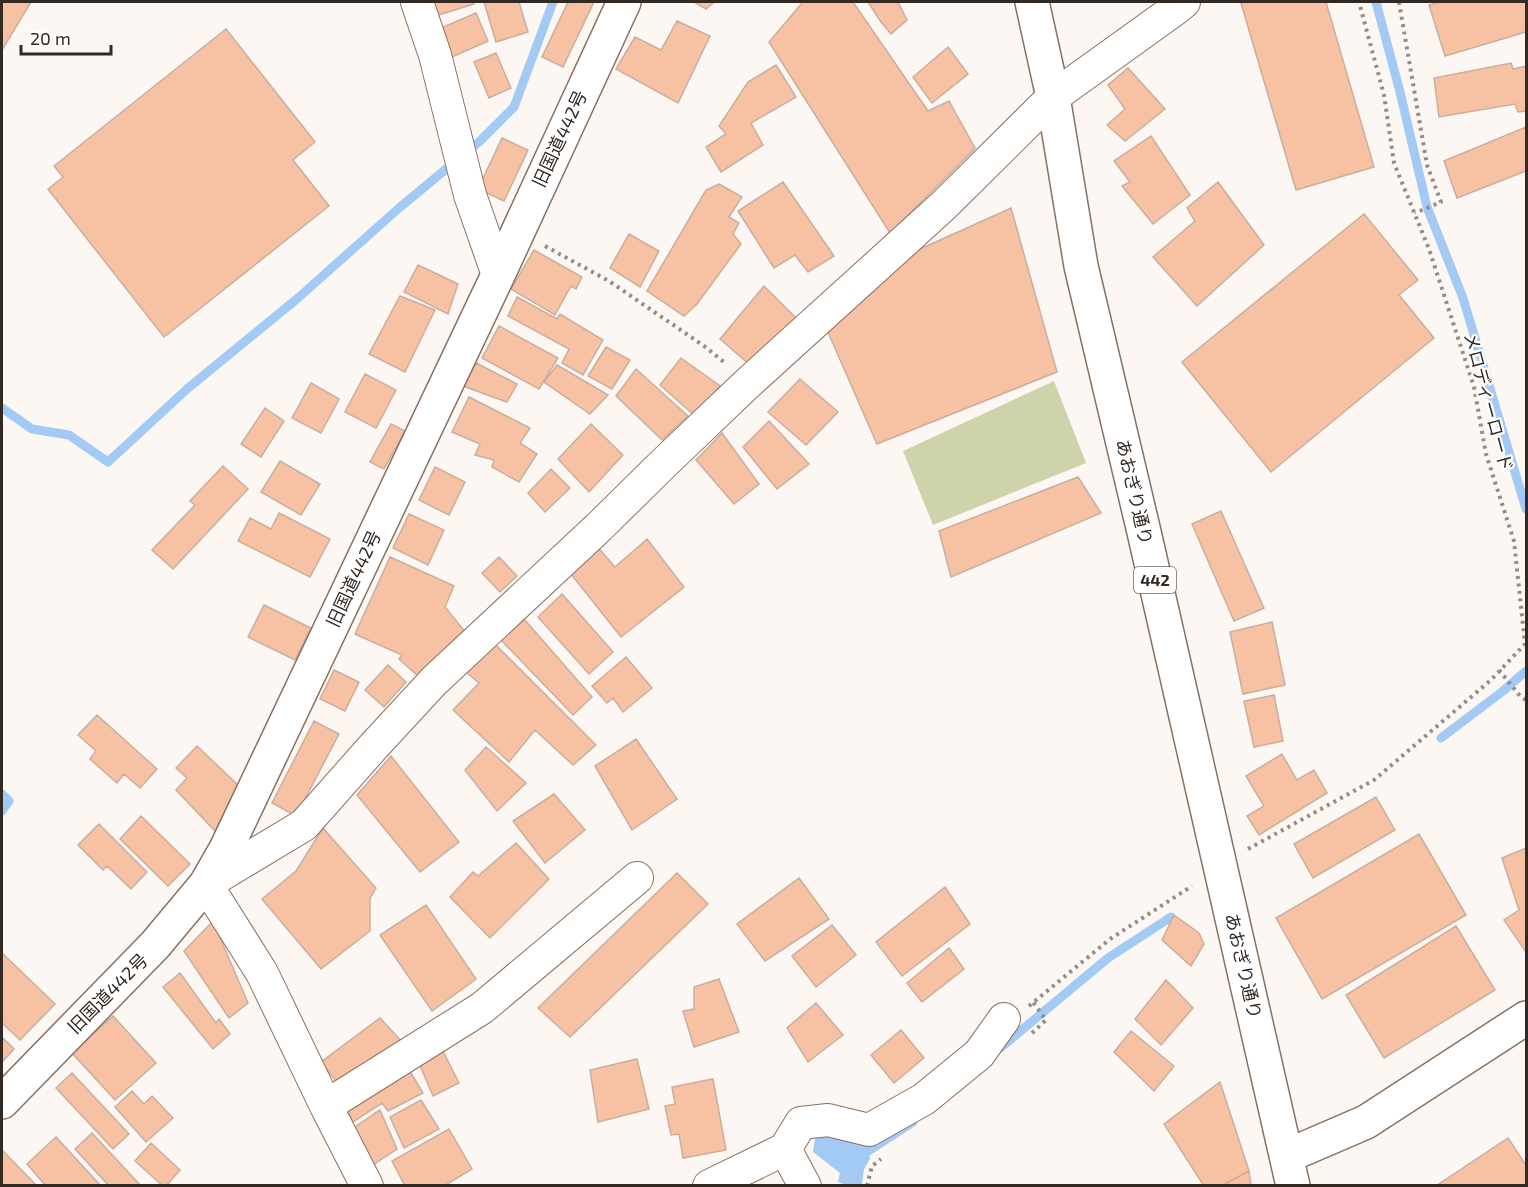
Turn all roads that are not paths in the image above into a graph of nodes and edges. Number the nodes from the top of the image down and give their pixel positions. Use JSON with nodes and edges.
{"nodes":[{"id":1,"x":417,"y":2,"type":"edge"},
{"id":2,"x":624,"y":2,"type":"edge"},
{"id":3,"x":1032,"y":2,"type":"edge"},
{"id":4,"x":1184,"y":2,"type":"edge"},
{"id":5,"x":1053,"y":97,"type":"junction"},
{"id":6,"x":498,"y":275,"type":"junction"},
{"id":7,"x":637,"y":878,"type":"dead end"},
{"id":8,"x":206,"y":884,"type":"junction"},
{"id":9,"x":1527,"y":1018,"type":"edge"},
{"id":10,"x":1004,"y":1019,"type":"dead end"},
{"id":11,"x":2,"y":1102,"type":"edge"},
{"id":12,"x":326,"y":1106,"type":"junction"},
{"id":13,"x":785,"y":1149,"type":"junction"},
{"id":14,"x":1290,"y":1171,"type":"edge"},
{"id":15,"x":367,"y":1185,"type":"edge"},
{"id":16,"x":709,"y":1185,"type":"edge"},
{"id":17,"x":805,"y":1185,"type":"edge"}],
"edges":[{"from":1,"to":6,"type":"street"},
{"from":2,"to":6,"type":"main road","name":"旧国道442号"},
{"from":3,"to":5,"type":"main road","name":"あおぎり通り","number":"442"},
{"from":4,"to":5,"type":"street"},
{"from":5,"to":8,"type":"street"},
{"from":5,"to":14,"type":"main road","name":"あおぎり通り","number":"442"},
{"from":6,"to":8,"type":"main road","name":"旧国道442号"},
{"from":7,"to":12,"type":"street"},
{"from":8,"to":11,"type":"main road","name":"旧国道442号"},
{"from":8,"to":12,"type":"street"},
{"from":9,"to":14,"type":"main road"},
{"from":10,"to":13,"type":"street"},
{"from":12,"to":15,"type":"street"},
{"from":13,"to":16,"type":"street"},
{"from":13,"to":17,"type":"street"}]}
